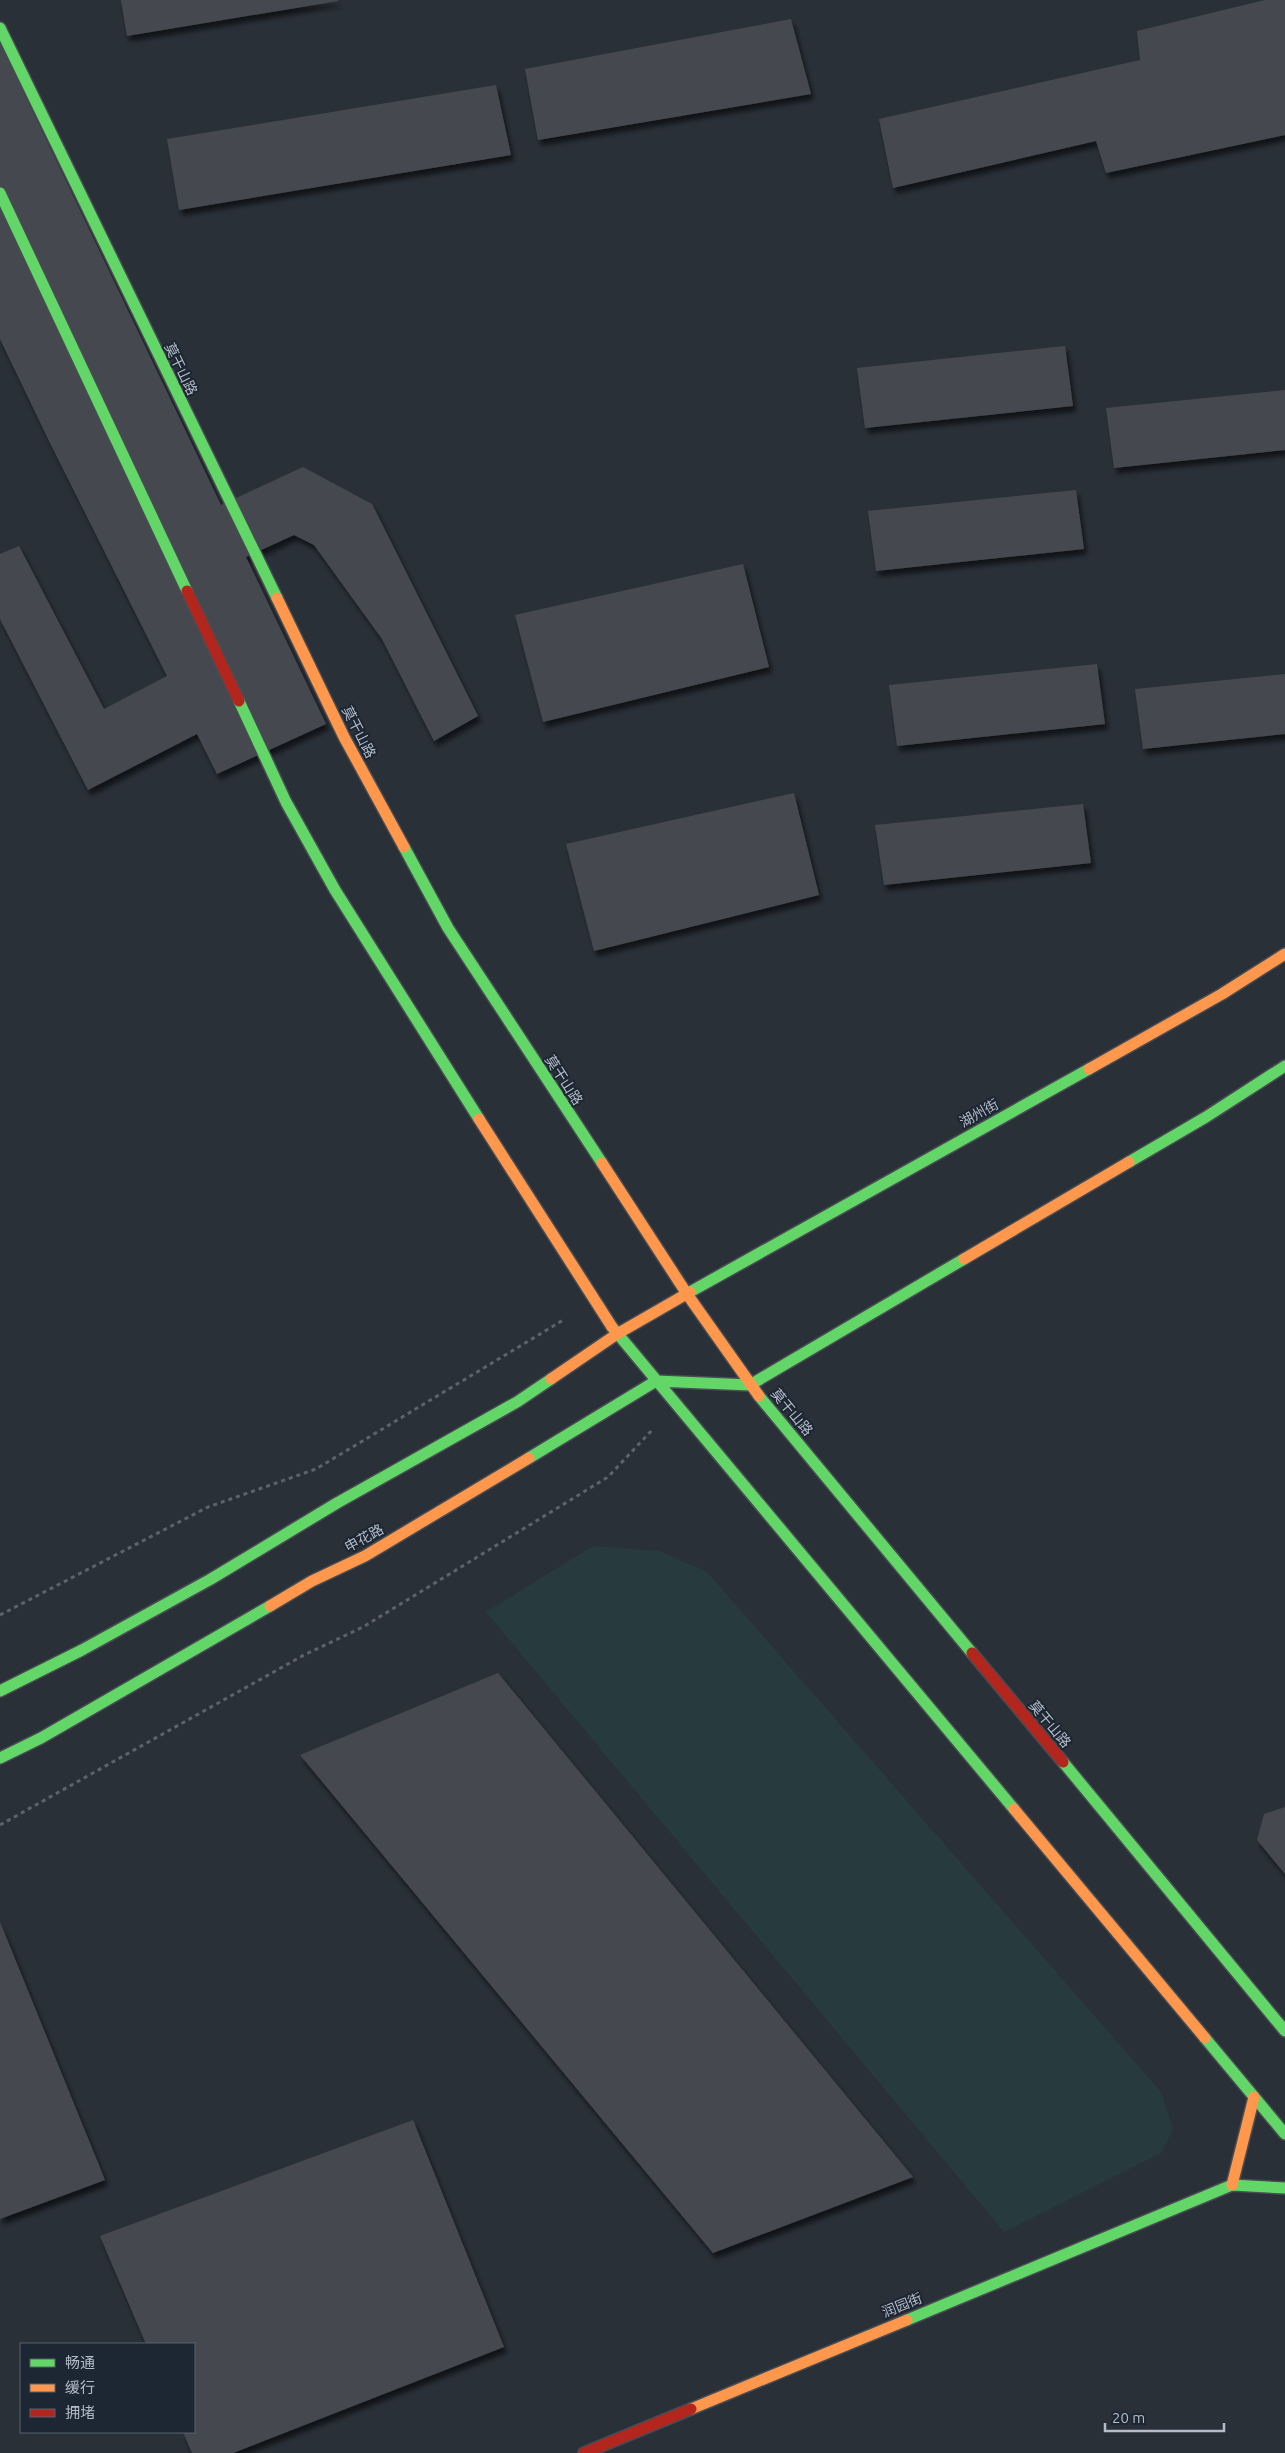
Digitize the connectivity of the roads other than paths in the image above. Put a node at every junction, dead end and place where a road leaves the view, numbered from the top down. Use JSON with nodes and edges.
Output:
{"nodes":[{"id":1,"x":0,"y":28,"type":"edge"},
{"id":2,"x":0,"y":193,"type":"edge"},
{"id":3,"x":1285,"y":954,"type":"edge"},
{"id":4,"x":1285,"y":1066,"type":"edge"},
{"id":5,"x":686,"y":1294,"type":"junction"},
{"id":6,"x":617,"y":1334,"type":"junction"},
{"id":7,"x":656,"y":1381,"type":"junction"},
{"id":8,"x":750,"y":1385,"type":"junction"},
{"id":9,"x":0,"y":1691,"type":"edge"},
{"id":10,"x":0,"y":1758,"type":"edge"},
{"id":11,"x":1285,"y":2031,"type":"edge"},
{"id":12,"x":1254,"y":2097,"type":"junction"},
{"id":13,"x":1285,"y":2134,"type":"edge"},
{"id":14,"x":1232,"y":2186,"type":"junction"},
{"id":15,"x":1285,"y":2188,"type":"edge"},
{"id":16,"x":584,"y":2453,"type":"edge"}],
"edges":[{"from":1,"to":5,"type":"main road","name":"莫干山路"},
{"from":2,"to":6,"type":"main road"},
{"from":3,"to":5,"type":"main road","name":"湖州街"},
{"from":4,"to":8,"type":"main road"},
{"from":5,"to":6,"type":"main road"},
{"from":5,"to":8,"type":"main road","name":"莫干山路"},
{"from":6,"to":7,"type":"main road"},
{"from":6,"to":9,"type":"main road"},
{"from":7,"to":8,"type":"main road"},
{"from":7,"to":10,"type":"main road","name":"申花路"},
{"from":7,"to":12,"type":"main road"},
{"from":8,"to":11,"type":"main road","name":"莫干山路"},
{"from":12,"to":13,"type":"main road"},
{"from":12,"to":14,"type":"main road"},
{"from":14,"to":15,"type":"main road","name":"润园街"},
{"from":14,"to":16,"type":"main road","name":"润园街"}]}
